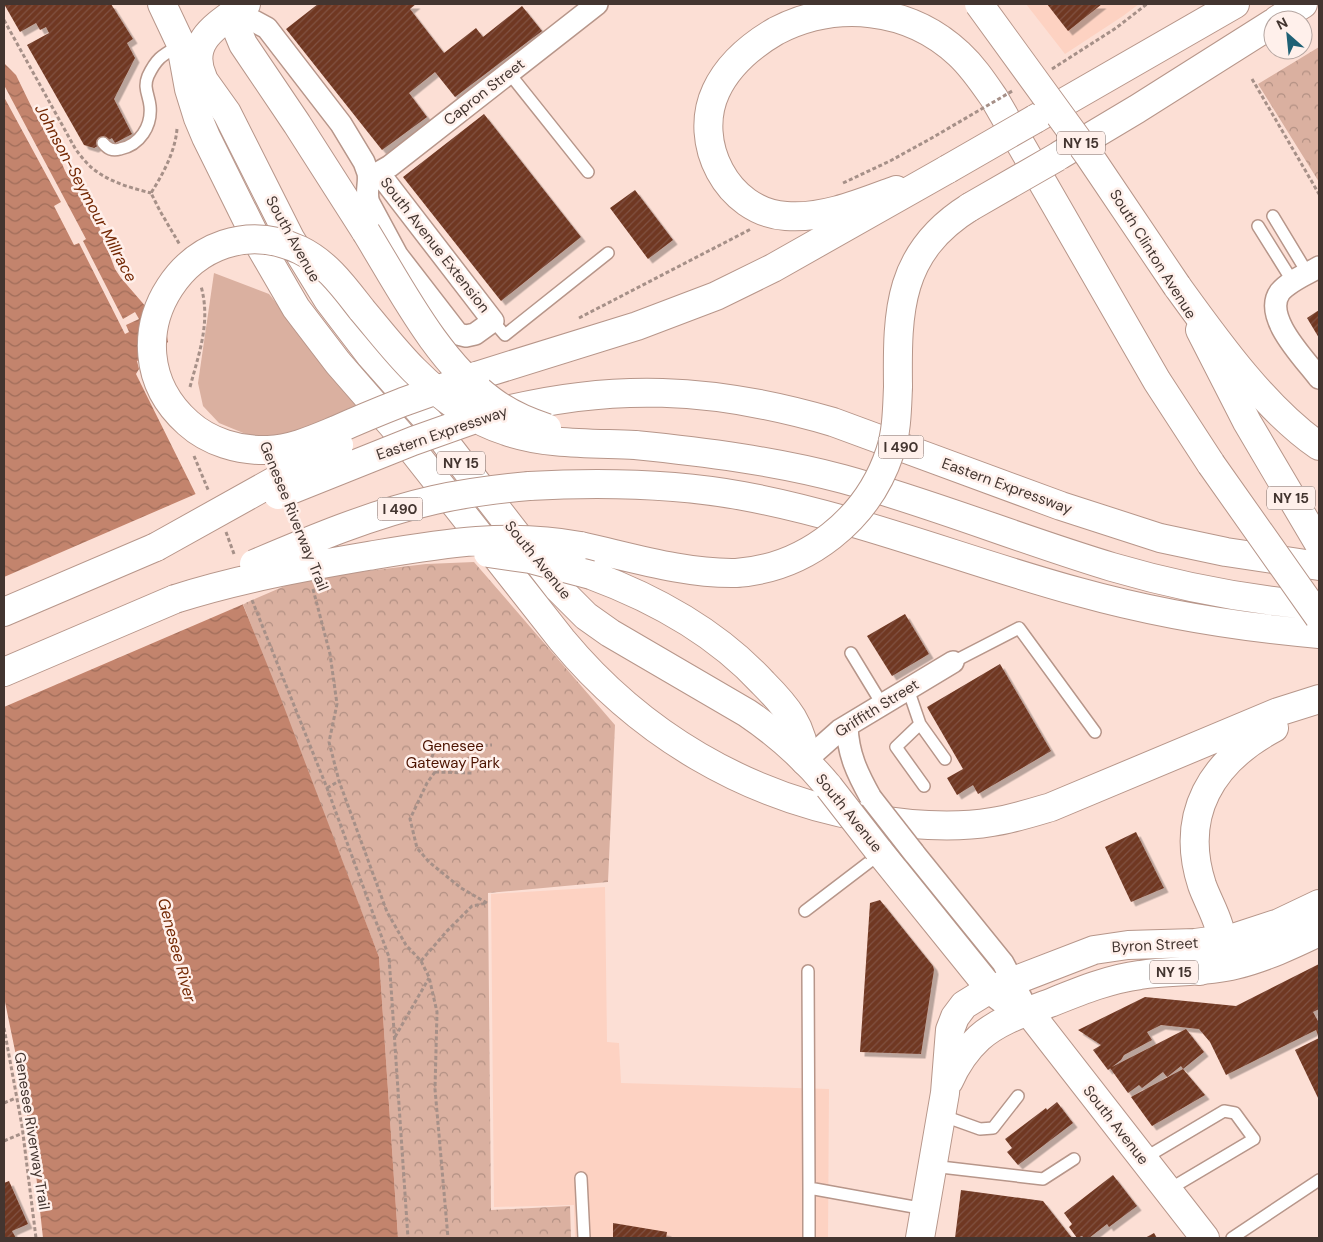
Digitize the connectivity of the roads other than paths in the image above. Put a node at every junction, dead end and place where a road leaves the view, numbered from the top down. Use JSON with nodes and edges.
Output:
{"nodes":[{"id":1,"x":162,"y":4,"type":"edge"},
{"id":2,"x":597,"y":4,"type":"edge"},
{"id":3,"x":979,"y":4,"type":"edge"},
{"id":4,"x":1220,"y":4,"type":"edge"},
{"id":5,"x":1234,"y":4,"type":"edge"},
{"id":6,"x":234,"y":8,"type":"edge"},
{"id":7,"x":1263,"y":29,"type":"edge"},
{"id":8,"x":1263,"y":37,"type":"edge"},
{"id":9,"x":181,"y":45,"type":"junction"},
{"id":10,"x":1208,"y":64,"type":"junction"},
{"id":11,"x":508,"y":73,"type":"junction"},
{"id":12,"x":1101,"y":81,"type":"junction"},
{"id":13,"x":204,"y":82,"type":"junction"},
{"id":14,"x":103,"y":143,"type":"dead end"},
{"id":15,"x":948,"y":169,"type":"junction"},
{"id":16,"x":588,"y":172,"type":"dead end"},
{"id":17,"x":374,"y":176,"type":"junction"},
{"id":18,"x":1273,"y":216,"type":"dead end"},
{"id":19,"x":1258,"y":226,"type":"dead end"},
{"id":20,"x":608,"y":253,"type":"dead end"},
{"id":21,"x":1307,"y":275,"type":"edge"},
{"id":22,"x":1177,"y":286,"type":"junction"},
{"id":23,"x":494,"y":321,"type":"junction"},
{"id":24,"x":476,"y":376,"type":"junction"},
{"id":25,"x":1319,"y":378,"type":"edge"},
{"id":26,"x":635,"y":445,"type":"junction"},
{"id":27,"x":1319,"y":446,"type":"edge"},
{"id":28,"x":1319,"y":544,"type":"edge"},
{"id":29,"x":156,"y":547,"type":"junction"},
{"id":30,"x":367,"y":556,"type":"junction"},
{"id":31,"x":1319,"y":566,"type":"edge"},
{"id":32,"x":175,"y":599,"type":"junction"},
{"id":33,"x":1319,"y":606,"type":"edge"},
{"id":34,"x":4,"y":612,"type":"edge"},
{"id":35,"x":1319,"y":617,"type":"edge"},
{"id":36,"x":1319,"y":634,"type":"edge"},
{"id":37,"x":851,"y":653,"type":"dead end"},
{"id":38,"x":953,"y":662,"type":"joint"},
{"id":39,"x":4,"y":672,"type":"edge"},
{"id":40,"x":908,"y":689,"type":"junction"},
{"id":41,"x":1319,"y":699,"type":"edge"},
{"id":42,"x":882,"y":704,"type":"junction"},
{"id":43,"x":1319,"y":708,"type":"edge"},
{"id":44,"x":920,"y":724,"type":"junction"},
{"id":45,"x":847,"y":726,"type":"junction"},
{"id":46,"x":1095,"y":732,"type":"dead end"},
{"id":47,"x":945,"y":759,"type":"dead end"},
{"id":48,"x":805,"y":761,"type":"junction"},
{"id":49,"x":924,"y":786,"type":"dead end"},
{"id":50,"x":880,"y":851,"type":"junction"},
{"id":51,"x":1319,"y":904,"type":"edge"},
{"id":52,"x":805,"y":912,"type":"dead end"},
{"id":53,"x":1319,"y":932,"type":"edge"},
{"id":54,"x":1221,"y":940,"type":"junction"},
{"id":55,"x":1200,"y":971,"type":"junction"},
{"id":56,"x":808,"y":972,"type":"dead end"},
{"id":57,"x":1002,"y":985,"type":"junction"},
{"id":58,"x":1028,"y":1011,"type":"junction"},
{"id":59,"x":1018,"y":1096,"type":"dead end"},
{"id":60,"x":943,"y":1104,"type":"junction"},
{"id":61,"x":1074,"y":1159,"type":"dead end"},
{"id":62,"x":1143,"y":1159,"type":"junction"},
{"id":63,"x":932,"y":1166,"type":"junction"},
{"id":64,"x":581,"y":1178,"type":"dead end"},
{"id":65,"x":1319,"y":1180,"type":"edge"},
{"id":66,"x":809,"y":1188,"type":"junction"},
{"id":67,"x":1168,"y":1190,"type":"junction"},
{"id":68,"x":925,"y":1209,"type":"junction"},
{"id":69,"x":584,"y":1238,"type":"edge"},
{"id":70,"x":809,"y":1238,"type":"edge"},
{"id":71,"x":920,"y":1238,"type":"edge"},
{"id":72,"x":1205,"y":1238,"type":"edge"},
{"id":73,"x":1232,"y":1238,"type":"edge"}],
"edges":[{"from":1,"to":9,"type":"main road","name":"South Avenue","number":"NY 15"},
{"from":2,"to":11,"type":"street","name":"Capron Street"},
{"from":3,"to":22,"type":"main road","name":"South Clinton Avenue","number":"NY 15","bridge":true},
{"from":4,"to":12,"type":"main road"},
{"from":5,"to":12,"type":"main road"},
{"from":6,"to":9,"type":"lane"},
{"from":6,"to":13,"type":"main road"},
{"from":6,"to":17,"type":"street","name":"South Avenue Extension"},
{"from":6,"to":26,"type":"main road","bridge":true},
{"from":7,"to":10,"type":"main road"},
{"from":8,"to":10,"type":"main road"},
{"from":9,"to":13,"type":"main road","name":"South Avenue","number":"NY 15"},
{"from":9,"to":14,"type":"lane"},
{"from":9,"to":41,"type":"main road"},
{"from":10,"to":30,"type":"main road","bridge":true},
{"from":11,"to":16,"type":"lane"},
{"from":11,"to":17,"type":"street","name":"Capron Street"},
{"from":12,"to":15,"type":"main road","bridge":true},
{"from":13,"to":48,"type":"main road","name":"South Avenue","number":"NY 15"},
{"from":15,"to":24,"type":"main road"},
{"from":15,"to":35,"type":"main road","bridge":true},
{"from":17,"to":23,"type":"street","name":"South Avenue Extension"},
{"from":17,"to":23,"type":"street","name":"South Avenue Extension"},
{"from":18,"to":21,"type":"lane"},
{"from":19,"to":21,"type":"lane"},
{"from":20,"to":23,"type":"lane"},
{"from":21,"to":25,"type":"street"},
{"from":22,"to":27,"type":"main road"},
{"from":22,"to":28,"type":"main road","name":"South Clinton Avenue","number":"NY 15"},
{"from":24,"to":26,"type":"main road","bridge":true},
{"from":24,"to":29,"type":"main road","bridge":true},
{"from":26,"to":33,"type":"main road"},
{"from":29,"to":31,"type":"main road","name":"Eastern Expressway","number":"I 490","bridge":true},
{"from":29,"to":34,"type":"main road","number":"I 490"},
{"from":30,"to":32,"type":"main road","bridge":true},
{"from":30,"to":48,"type":"main road","bridge":true},
{"from":32,"to":36,"type":"main road","number":"I 490","bridge":true},
{"from":32,"to":39,"type":"main road","number":"I 490"},
{"from":37,"to":42,"type":"lane"},
{"from":38,"to":40,"type":"street","name":"Griffith Street"},
{"from":38,"to":46,"type":"lane"},
{"from":40,"to":42,"type":"street","name":"Griffith Street"},
{"from":40,"to":44,"type":"lane"},
{"from":42,"to":45,"type":"street","name":"Griffith Street"},
{"from":43,"to":54,"type":"main road"},
{"from":44,"to":47,"type":"lane"},
{"from":44,"to":49,"type":"lane"},
{"from":45,"to":48,"type":"street","name":"Griffith Street"},
{"from":45,"to":57,"type":"street","name":"South Avenue","bridge":true},
{"from":48,"to":50,"type":"main road","name":"South Avenue","number":"NY 15","bridge":true},
{"from":50,"to":52,"type":"lane"},
{"from":50,"to":57,"type":"main road","name":"South Avenue","number":"NY 15"},
{"from":51,"to":54,"type":"main road","name":"Byron Street"},
{"from":53,"to":55,"type":"main road","name":"Byron Street","number":"NY 15"},
{"from":54,"to":55,"type":"main road"},
{"from":54,"to":57,"type":"main road","name":"Byron Street"},
{"from":55,"to":58,"type":"main road","name":"Byron Street","number":"NY 15"},
{"from":56,"to":66,"type":"lane"},
{"from":57,"to":58,"type":"main road","name":"South Avenue"},
{"from":57,"to":60,"type":"main road","number":"NY 15"},
{"from":58,"to":60,"type":"main road","number":"NY 15"},
{"from":58,"to":62,"type":"main road","name":"South Avenue"},
{"from":59,"to":60,"type":"lane"},
{"from":60,"to":63,"type":"main road","number":"NY 15"},
{"from":61,"to":63,"type":"lane"},
{"from":62,"to":67,"type":"main road","name":"South Avenue"},
{"from":62,"to":67,"type":"lane"},
{"from":63,"to":68,"type":"main road","number":"NY 15"},
{"from":64,"to":69,"type":"lane"},
{"from":65,"to":73,"type":"lane"},
{"from":66,"to":68,"type":"lane"},
{"from":66,"to":70,"type":"lane"},
{"from":67,"to":72,"type":"main road","name":"South Avenue"},
{"from":68,"to":71,"type":"main road","number":"NY 15"}]}
